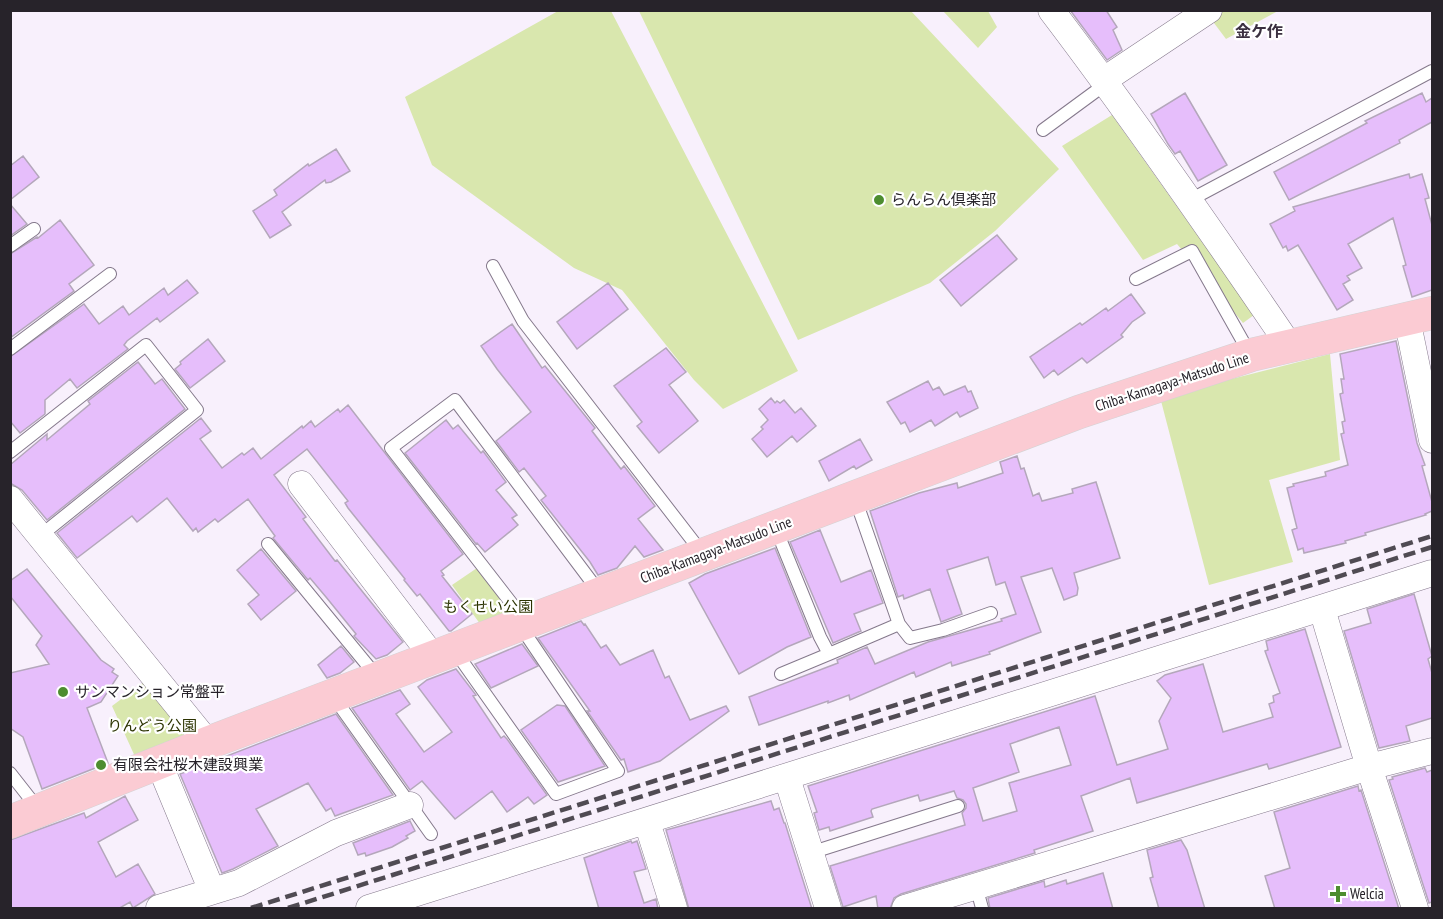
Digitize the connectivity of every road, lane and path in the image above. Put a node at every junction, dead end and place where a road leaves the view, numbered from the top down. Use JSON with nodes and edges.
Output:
{"nodes":[{"id":1,"x":1051,"y":10,"type":"edge"},
{"id":2,"x":1209,"y":10,"type":"edge"},
{"id":3,"x":1432,"y":70,"type":"edge"},
{"id":4,"x":1106,"y":81,"type":"junction"},
{"id":5,"x":1043,"y":130,"type":"dead end"},
{"id":6,"x":1190,"y":200,"type":"junction"},
{"id":7,"x":34,"y":229,"type":"dead end"},
{"id":8,"x":10,"y":246,"type":"edge"},
{"id":9,"x":493,"y":266,"type":"dead end"},
{"id":10,"x":110,"y":274,"type":"dead end"},
{"id":11,"x":1136,"y":279,"type":"dead end"},
{"id":12,"x":1420,"y":316,"type":"edge"},
{"id":13,"x":1289,"y":345,"type":"junction"},
{"id":14,"x":10,"y":349,"type":"edge"},
{"id":15,"x":1251,"y":355,"type":"junction"},
{"id":16,"x":1432,"y":440,"type":"edge"},
{"id":17,"x":10,"y":452,"type":"edge"},
{"id":18,"x":301,"y":484,"type":"dead end"},
{"id":19,"x":855,"y":497,"type":"junction"},
{"id":20,"x":10,"y":499,"type":"edge"},
{"id":21,"x":776,"y":528,"type":"junction"},
{"id":22,"x":40,"y":536,"type":"junction"},
{"id":23,"x":268,"y":544,"type":"dead end"},
{"id":24,"x":703,"y":555,"type":"junction"},
{"id":25,"x":1432,"y":573,"type":"edge"},
{"id":26,"x":600,"y":594,"type":"junction"},
{"id":27,"x":1322,"y":609,"type":"junction"},
{"id":28,"x":991,"y":614,"type":"dead end"},
{"id":29,"x":523,"y":624,"type":"junction"},
{"id":30,"x":899,"y":624,"type":"junction"},
{"id":31,"x":444,"y":653,"type":"junction"},
{"id":32,"x":829,"y":654,"type":"junction"},
{"id":33,"x":781,"y":674,"type":"dead end"},
{"id":34,"x":379,"y":678,"type":"junction"},
{"id":35,"x":333,"y":695,"type":"junction"},
{"id":36,"x":208,"y":743,"type":"junction"},
{"id":37,"x":1432,"y":751,"type":"edge"},
{"id":38,"x":159,"y":763,"type":"junction"},
{"id":39,"x":1369,"y":767,"type":"junction"},
{"id":40,"x":10,"y":773,"type":"edge"},
{"id":41,"x":787,"y":778,"type":"junction"},
{"id":42,"x":410,"y":805,"type":"junction"},
{"id":43,"x":958,"y":806,"type":"dead end"},
{"id":44,"x":25,"y":816,"type":"edge"},
{"id":45,"x":647,"y":822,"type":"junction"},
{"id":46,"x":431,"y":834,"type":"dead end"},
{"id":47,"x":810,"y":853,"type":"junction"},
{"id":48,"x":212,"y":891,"type":"junction"},
{"id":49,"x":979,"y":897,"type":"edge"},
{"id":50,"x":159,"y":909,"type":"edge"},
{"id":51,"x":369,"y":909,"type":"edge"},
{"id":52,"x":674,"y":909,"type":"edge"},
{"id":53,"x":828,"y":909,"type":"edge"},
{"id":54,"x":905,"y":909,"type":"edge"},
{"id":55,"x":1415,"y":909,"type":"edge"}],
"edges":[{"from":1,"to":4,"type":"street"},
{"from":2,"to":4,"type":"street"},
{"from":3,"to":6,"type":"lane"},
{"from":4,"to":5,"type":"lane"},
{"from":4,"to":6,"type":"street"},
{"from":6,"to":13,"type":"street"},
{"from":7,"to":8,"type":"lane"},
{"from":9,"to":24,"type":"lane"},
{"from":10,"to":14,"type":"lane"},
{"from":11,"to":15,"type":"lane"},
{"from":12,"to":13,"type":"main road","name":"Chiba-Kamagaya-Matsudo Line"},
{"from":12,"to":16,"type":"street"},
{"from":13,"to":15,"type":"main road","name":"Chiba-Kamagaya-Matsudo Line"},
{"from":15,"to":19,"type":"main road","name":"Chiba-Kamagaya-Matsudo Line"},
{"from":17,"to":22,"type":"lane"},
{"from":18,"to":31,"type":"street"},
{"from":19,"to":21,"type":"main road","name":"Chiba-Kamagaya-Matsudo Line"},
{"from":19,"to":30,"type":"lane"},
{"from":20,"to":22,"type":"street"},
{"from":21,"to":24,"type":"main road","name":"Chiba-Kamagaya-Matsudo Line"},
{"from":21,"to":32,"type":"lane"},
{"from":22,"to":36,"type":"street"},
{"from":23,"to":34,"type":"lane"},
{"from":24,"to":26,"type":"main road","name":"Chiba-Kamagaya-Matsudo Line"},
{"from":25,"to":27,"type":"street"},
{"from":26,"to":29,"type":"main road","name":"Chiba-Kamagaya-Matsudo Line"},
{"from":26,"to":29,"type":"lane"},
{"from":27,"to":39,"type":"street"},
{"from":27,"to":41,"type":"street"},
{"from":28,"to":30,"type":"lane"},
{"from":29,"to":31,"type":"main road","name":"Chiba-Kamagaya-Matsudo Line"},
{"from":29,"to":31,"type":"lane"},
{"from":30,"to":32,"type":"lane"},
{"from":31,"to":34,"type":"main road","name":"Chiba-Kamagaya-Matsudo Line"},
{"from":32,"to":33,"type":"lane"},
{"from":34,"to":35,"type":"main road","name":"Chiba-Kamagaya-Matsudo Line"},
{"from":35,"to":36,"type":"main road","name":"Chiba-Kamagaya-Matsudo Line"},
{"from":35,"to":42,"type":"lane"},
{"from":36,"to":38,"type":"main road","name":"Chiba-Kamagaya-Matsudo Line"},
{"from":37,"to":39,"type":"street"},
{"from":38,"to":44,"type":"main road","name":"Chiba-Kamagaya-Matsudo Line"},
{"from":38,"to":48,"type":"street"},
{"from":39,"to":49,"type":"street"},
{"from":39,"to":55,"type":"street"},
{"from":40,"to":44,"type":"lane"},
{"from":41,"to":45,"type":"street"},
{"from":41,"to":47,"type":"street"},
{"from":42,"to":46,"type":"lane"},
{"from":42,"to":48,"type":"street"},
{"from":43,"to":47,"type":"lane"},
{"from":45,"to":51,"type":"street"},
{"from":45,"to":52,"type":"street"},
{"from":47,"to":53,"type":"street"},
{"from":48,"to":50,"type":"street"},
{"from":49,"to":54,"type":"street"}]}
